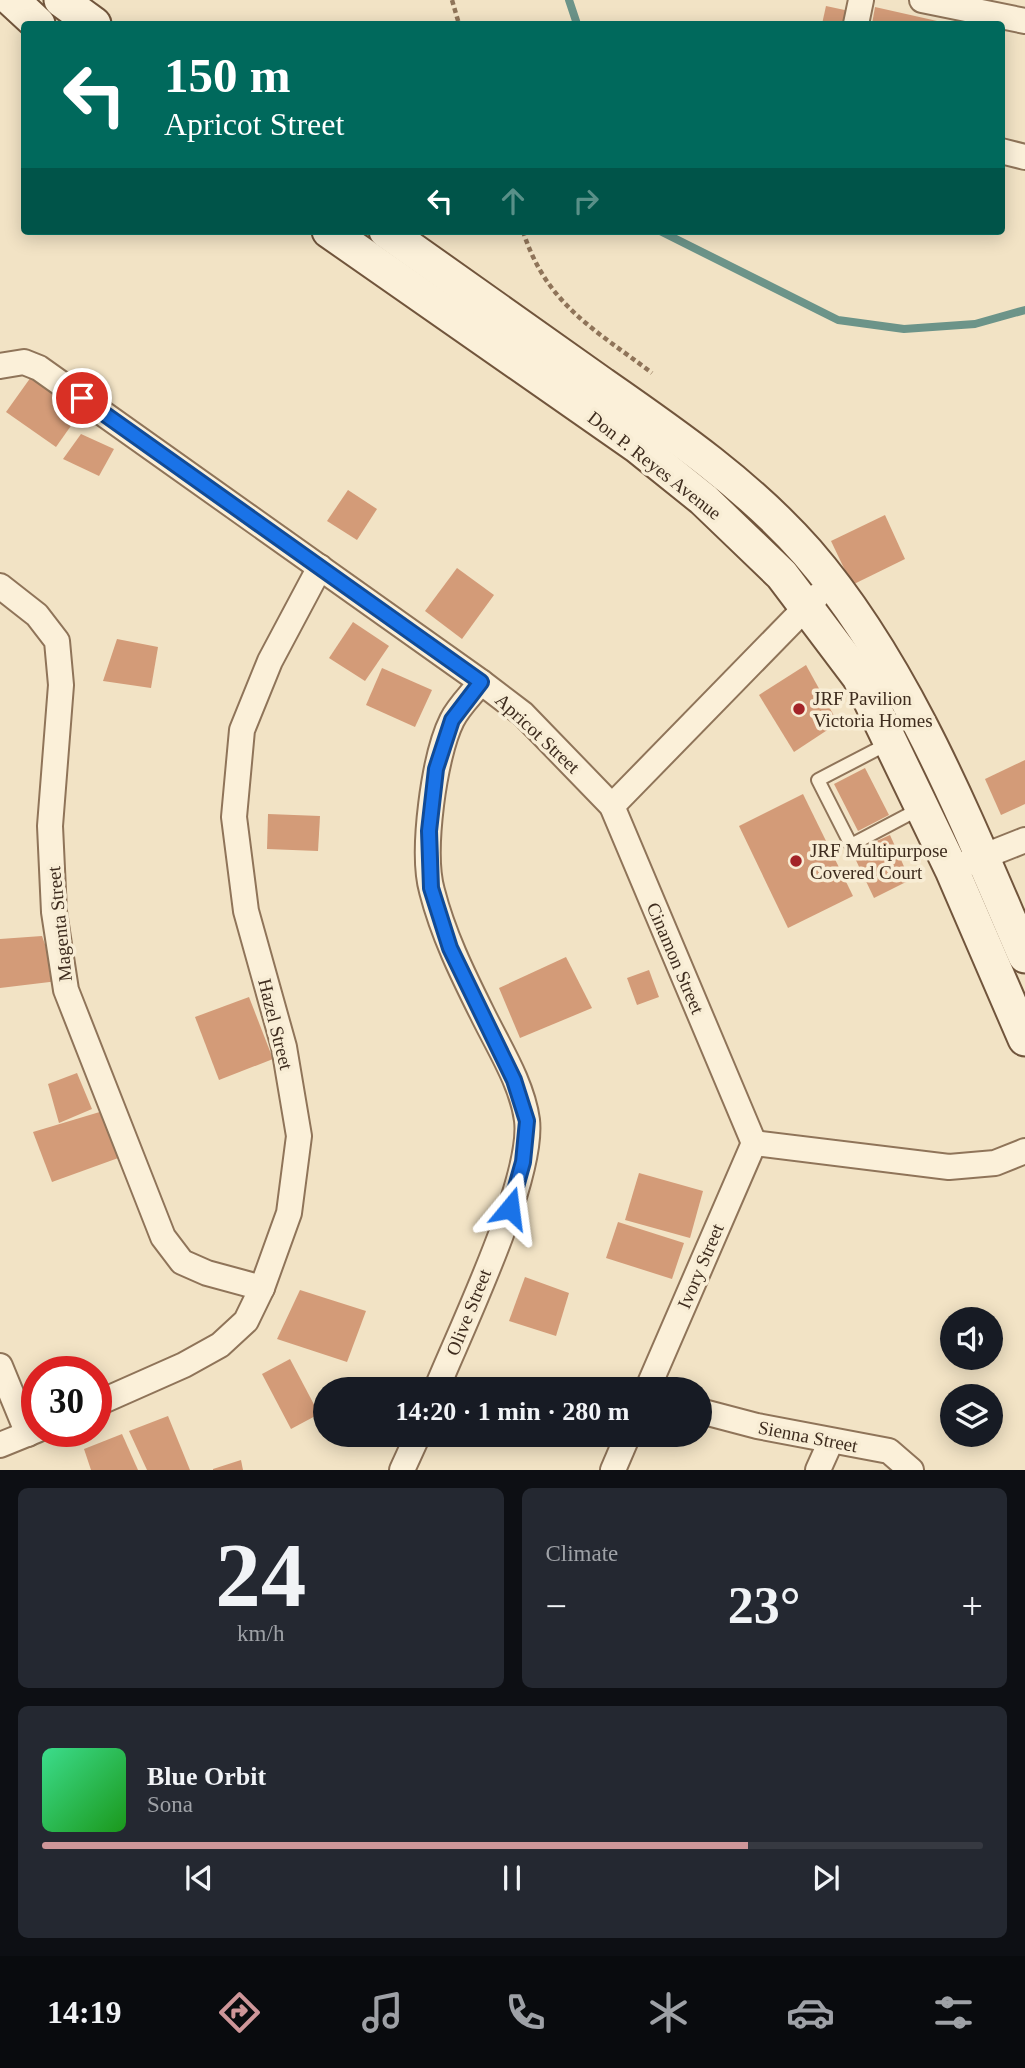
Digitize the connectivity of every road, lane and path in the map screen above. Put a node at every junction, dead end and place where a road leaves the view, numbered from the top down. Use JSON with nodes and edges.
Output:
{"nodes":[{"id":1,"x":12,"y":0,"type":"edge"},
{"id":2,"x":61,"y":0,"type":"edge"},
{"id":3,"x":452,"y":0,"type":"edge"},
{"id":4,"x":861,"y":0,"type":"edge"},
{"id":5,"x":922,"y":0,"type":"edge"},
{"id":6,"x":35,"y":21,"type":"edge"},
{"id":7,"x":90,"y":21,"type":"edge"},
{"id":8,"x":458,"y":21,"type":"edge"},
{"id":9,"x":857,"y":21,"type":"edge"},
{"id":10,"x":1025,"y":21,"type":"edge"},
{"id":11,"x":1005,"y":151,"type":"edge"},
{"id":12,"x":1025,"y":157,"type":"edge"},
{"id":13,"x":335,"y":235,"type":"edge"},
{"id":14,"x":392,"y":235,"type":"edge"},
{"id":15,"x":524,"y":235,"type":"edge"},
{"id":16,"x":5,"y":364,"type":"edge"},
{"id":17,"x":652,"y":373,"type":"dead end"},
{"id":18,"x":320,"y":567,"type":"junction"},
{"id":19,"x":830,"y":582,"type":"junction"},
{"id":20,"x":0,"y":586,"type":"edge"},
{"id":21,"x":806,"y":607,"type":"junction"},
{"id":22,"x":481,"y":682,"type":"junction"},
{"id":23,"x":891,"y":742,"type":"junction"},
{"id":24,"x":612,"y":806,"type":"junction"},
{"id":25,"x":922,"y":808,"type":"junction"},
{"id":26,"x":1025,"y":840,"type":"edge"},
{"id":27,"x":982,"y":856,"type":"junction"},
{"id":28,"x":952,"y":870,"type":"junction"},
{"id":29,"x":1025,"y":956,"type":"edge"},
{"id":30,"x":1025,"y":1040,"type":"edge"},
{"id":31,"x":754,"y":1143,"type":"junction"},
{"id":32,"x":1025,"y":1152,"type":"edge"},
{"id":33,"x":262,"y":1288,"type":"junction"},
{"id":34,"x":0,"y":1366,"type":"edge"},
{"id":35,"x":441,"y":1377,"type":"edge"},
{"id":36,"x":657,"y":1377,"type":"edge"},
{"id":37,"x":112,"y":1397,"type":"edge"},
{"id":38,"x":21,"y":1409,"type":"edge"},
{"id":39,"x":712,"y":1414,"type":"edge"},
{"id":40,"x":21,"y":1436,"type":"edge"},
{"id":41,"x":831,"y":1441,"type":"junction"},
{"id":42,"x":0,"y":1445,"type":"edge"},
{"id":43,"x":412,"y":1447,"type":"edge"},
{"id":44,"x":623,"y":1447,"type":"edge"},
{"id":45,"x":402,"y":1469,"type":"edge"},
{"id":46,"x":613,"y":1469,"type":"edge"},
{"id":47,"x":818,"y":1469,"type":"edge"},
{"id":48,"x":911,"y":1469,"type":"edge"}],
"edges":[{"from":1,"to":6,"type":"street"},
{"from":2,"to":7,"type":"street"},
{"from":3,"to":8,"type":"path"},
{"from":4,"to":9,"type":"street"},
{"from":5,"to":10,"type":"street"},
{"from":11,"to":12,"type":"street"},
{"from":13,"to":21,"type":"street","name":"Don P. Reyes Avenue"},
{"from":14,"to":19,"type":"street","name":"Don P. Reyes Avenue"},
{"from":15,"to":17,"type":"path"},
{"from":16,"to":18,"type":"street","name":"Apricot Street"},
{"from":18,"to":22,"type":"street","name":"Apricot Street"},
{"from":18,"to":33,"type":"street","name":"Hazel Street"},
{"from":19,"to":21,"type":"street"},
{"from":19,"to":27,"type":"street","name":"Don P. Reyes Avenue"},
{"from":20,"to":33,"type":"street","name":"Magenta Street"},
{"from":21,"to":23,"type":"street","name":"Don P. Reyes Avenue"},
{"from":21,"to":24,"type":"street"},
{"from":22,"to":24,"type":"street","name":"Apricot Street"},
{"from":22,"to":35,"type":"street","name":"Olive Street"},
{"from":23,"to":25,"type":"street","name":"Don P. Reyes Avenue"},
{"from":23,"to":25,"type":"lane"},
{"from":24,"to":31,"type":"street","name":"Cinamon Street"},
{"from":25,"to":28,"type":"street","name":"Don P. Reyes Avenue"},
{"from":26,"to":27,"type":"street"},
{"from":27,"to":28,"type":"street"},
{"from":27,"to":29,"type":"street","name":"Don P. Reyes Avenue"},
{"from":28,"to":30,"type":"street","name":"Don P. Reyes Avenue"},
{"from":31,"to":32,"type":"street"},
{"from":31,"to":36,"type":"street","name":"Ivory Street"},
{"from":33,"to":37,"type":"street","name":"Hazel Street"},
{"from":34,"to":38,"type":"street"},
{"from":39,"to":41,"type":"street","name":"Sienna Street"},
{"from":40,"to":42,"type":"street"},
{"from":41,"to":47,"type":"street"},
{"from":41,"to":48,"type":"street","name":"Sienna Street"},
{"from":43,"to":45,"type":"street"},
{"from":44,"to":46,"type":"street"}]}
